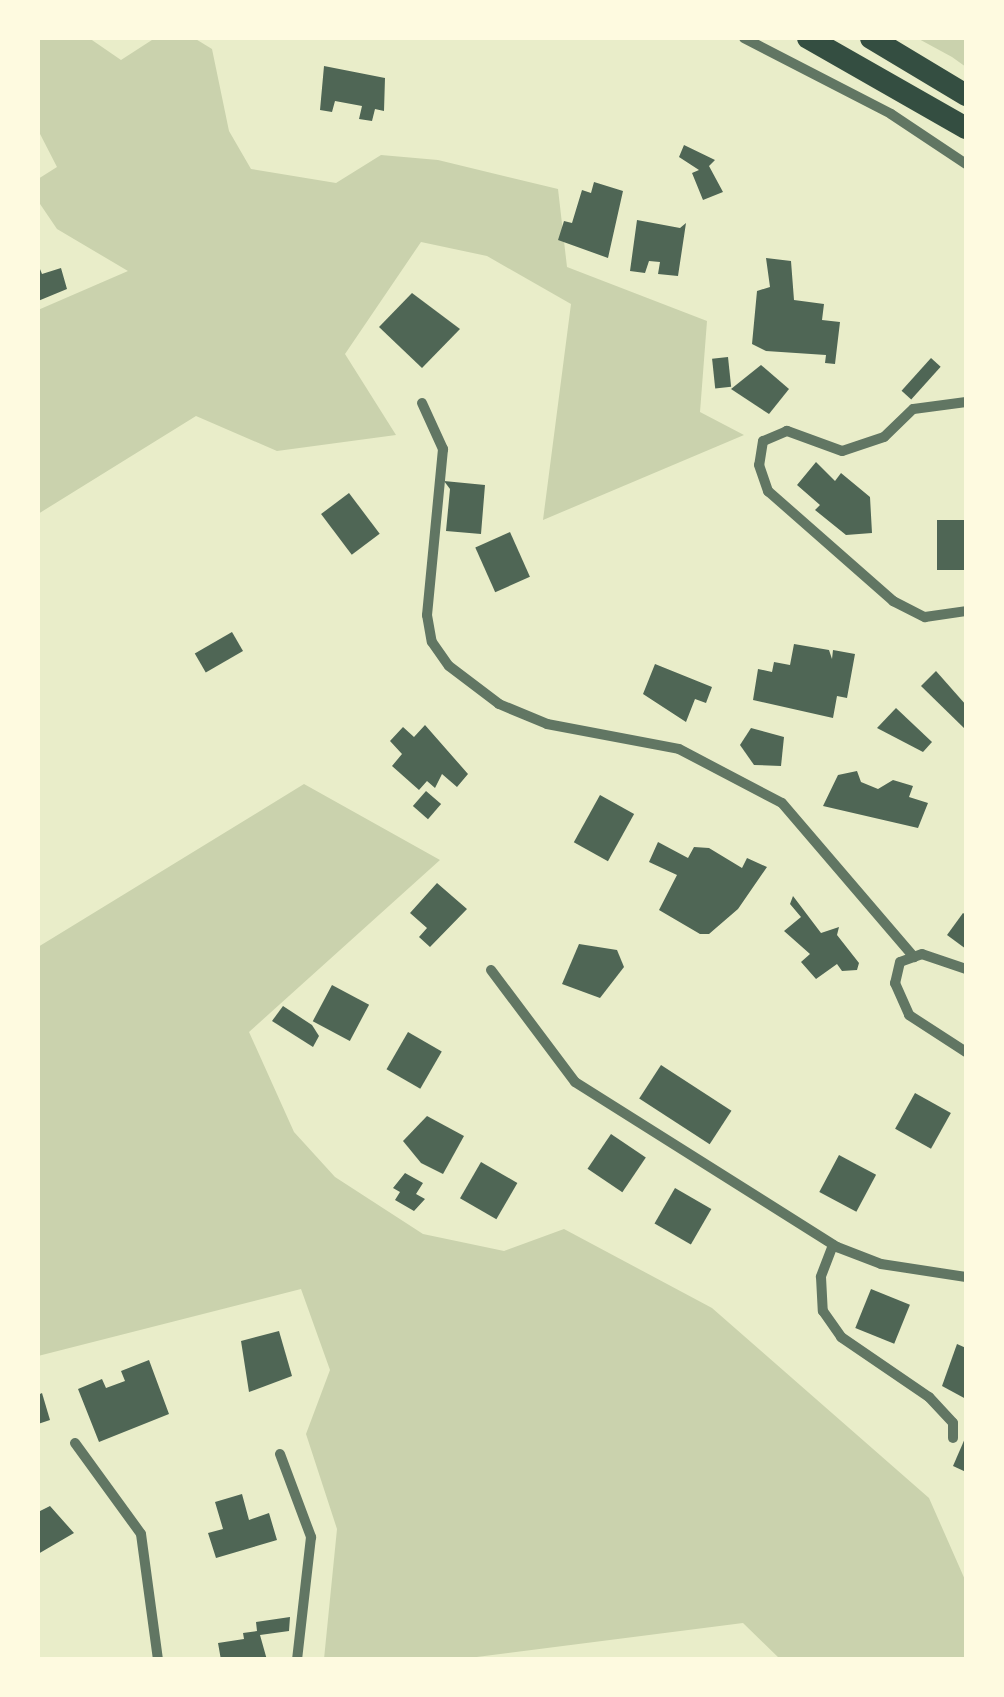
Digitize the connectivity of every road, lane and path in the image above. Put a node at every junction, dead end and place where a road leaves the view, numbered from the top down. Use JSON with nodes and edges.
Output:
{"nodes":[{"id":1,"x":744,"y":38,"type":"edge"},
{"id":2,"x":808,"y":38,"type":"edge"},
{"id":3,"x":871,"y":38,"type":"edge"},
{"id":4,"x":966,"y":95,"type":"edge"},
{"id":5,"x":966,"y":128,"type":"edge"},
{"id":6,"x":966,"y":164,"type":"edge"},
{"id":7,"x":966,"y":402,"type":"edge"},
{"id":8,"x":422,"y":403,"type":"dead end"},
{"id":9,"x":966,"y":612,"type":"edge"},
{"id":10,"x":914,"y":957,"type":"junction"},
{"id":11,"x":966,"y":969,"type":"edge"},
{"id":12,"x":491,"y":970,"type":"dead end"},
{"id":13,"x":966,"y":1052,"type":"edge"},
{"id":14,"x":833,"y":1245,"type":"junction"},
{"id":15,"x":966,"y":1278,"type":"edge"},
{"id":16,"x":952,"y":1438,"type":"dead end"},
{"id":17,"x":75,"y":1442,"type":"dead end"},
{"id":18,"x":280,"y":1454,"type":"dead end"},
{"id":19,"x":158,"y":1660,"type":"edge"},
{"id":20,"x":297,"y":1660,"type":"edge"}],
"edges":[{"from":1,"to":6,"type":"street"},
{"from":2,"to":5,"type":"highway"},
{"from":3,"to":4,"type":"highway"},
{"from":7,"to":9,"type":"street"},
{"from":8,"to":10,"type":"street"},
{"from":10,"to":11,"type":"street"},
{"from":10,"to":13,"type":"street"},
{"from":12,"to":14,"type":"street"},
{"from":14,"to":15,"type":"street"},
{"from":14,"to":16,"type":"street"},
{"from":17,"to":19,"type":"street"},
{"from":18,"to":20,"type":"street"}]}
